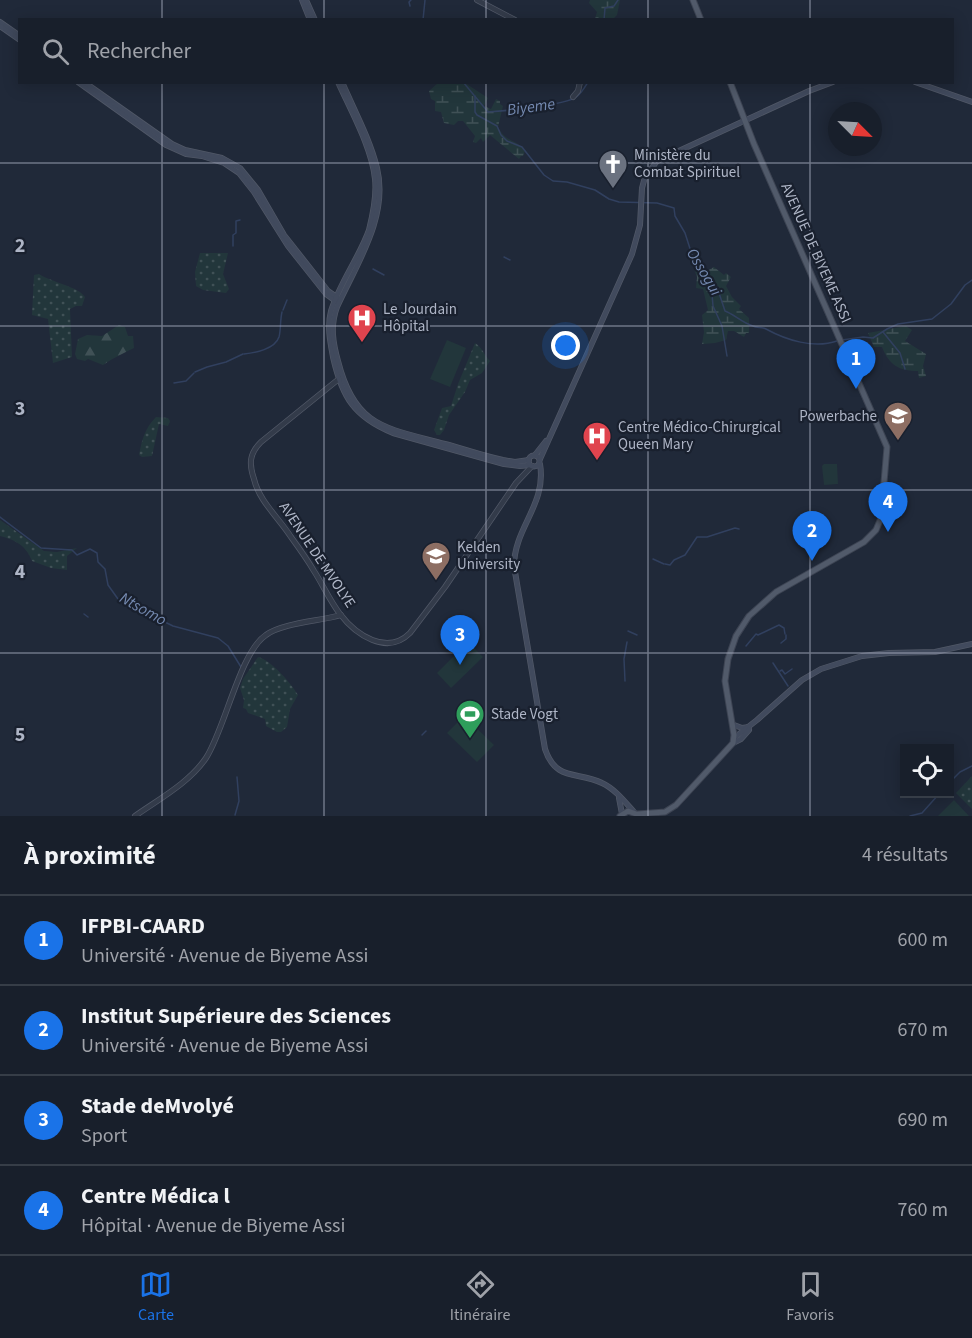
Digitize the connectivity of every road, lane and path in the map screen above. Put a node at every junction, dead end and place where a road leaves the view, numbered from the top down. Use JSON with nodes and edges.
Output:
{"nodes":[{"id":1,"x":304,"y":0,"type":"edge"},
{"id":2,"x":477,"y":0,"type":"edge"},
{"id":3,"x":693,"y":0,"type":"edge"},
{"id":4,"x":312,"y":18,"type":"edge"},
{"id":5,"x":510,"y":18,"type":"edge"},
{"id":6,"x":700,"y":18,"type":"edge"},
{"id":7,"x":0,"y":24,"type":"edge"},
{"id":8,"x":18,"y":37,"type":"edge"},
{"id":9,"x":81,"y":84,"type":"edge"},
{"id":10,"x":87,"y":84,"type":"edge"},
{"id":11,"x":341,"y":84,"type":"edge"},
{"id":12,"x":341,"y":84,"type":"edge"},
{"id":13,"x":580,"y":84,"type":"edge"},
{"id":14,"x":731,"y":84,"type":"edge"},
{"id":15,"x":828,"y":84,"type":"edge"},
{"id":16,"x":921,"y":84,"type":"edge"},
{"id":17,"x":573,"y":97,"type":"dead end"},
{"id":18,"x":972,"y":102,"type":"edge"},
{"id":19,"x":745,"y":121,"type":"junction"},
{"id":20,"x":341,"y":289,"type":"junction"},
{"id":21,"x":326,"y":293,"type":"junction"},
{"id":22,"x":338,"y":300,"type":"junction"},
{"id":23,"x":330,"y":314,"type":"junction"},
{"id":24,"x":340,"y":378,"type":"junction"},
{"id":25,"x":534,"y":462,"type":"junction"},
{"id":26,"x":341,"y":615,"type":"junction"},
{"id":27,"x":972,"y":644,"type":"edge"},
{"id":28,"x":731,"y":716,"type":"junction"},
{"id":29,"x":757,"y":720,"type":"junction"},
{"id":30,"x":734,"y":725,"type":"junction"},
{"id":31,"x":749,"y":727,"type":"junction"},
{"id":32,"x":735,"y":740,"type":"junction"},
{"id":33,"x":618,"y":795,"type":"junction"},
{"id":34,"x":637,"y":814,"type":"edge"},
{"id":35,"x":621,"y":815,"type":"edge"},
{"id":36,"x":135,"y":816,"type":"edge"},
{"id":37,"x":654,"y":816,"type":"edge"}],
"edges":[{"from":1,"to":4,"type":"main road"},
{"from":2,"to":5,"type":"street"},
{"from":3,"to":6,"type":"main road"},
{"from":7,"to":8,"type":"main road"},
{"from":9,"to":21,"type":"main road"},
{"from":10,"to":21,"type":"main road"},
{"from":11,"to":20,"type":"main road"},
{"from":12,"to":22,"type":"main road"},
{"from":13,"to":17,"type":"street"},
{"from":14,"to":19,"type":"main road","name":"AVENUE DE BIYEME ASSI"},
{"from":15,"to":19,"type":"main road","name":"AVENUE DE MVOLYE"},
{"from":16,"to":18,"type":"main road"},
{"from":19,"to":25,"type":"main road","name":"AVENUE DE MVOLYE"},
{"from":19,"to":28,"type":"main road","name":"AVENUE DE BIYEME ASSI"},
{"from":20,"to":21,"type":"main road"},
{"from":20,"to":22,"type":"main road"},
{"from":21,"to":22,"type":"main road"},
{"from":21,"to":23,"type":"main road"},
{"from":22,"to":23,"type":"main road"},
{"from":22,"to":24,"type":"main road"},
{"from":23,"to":24,"type":"main road"},
{"from":24,"to":25,"type":"main road"},
{"from":24,"to":26,"type":"street","name":"AVENUE DE MVOLYE"},
{"from":25,"to":26,"type":"street","name":"AVENUE DE MVOLYE"},
{"from":25,"to":33,"type":"main road"},
{"from":26,"to":36,"type":"street"},
{"from":27,"to":29,"type":"main road"},
{"from":28,"to":30,"type":"main road","name":"AVENUE DE BIYEME ASSI"},
{"from":28,"to":32,"type":"main road","name":"AVENUE DE BIYEME ASSI"},
{"from":29,"to":31,"type":"main road"},
{"from":29,"to":32,"type":"main road"},
{"from":30,"to":31,"type":"main road"},
{"from":30,"to":32,"type":"main road","name":"AVENUE DE BIYEME ASSI"},
{"from":31,"to":32,"type":"main road"},
{"from":32,"to":34,"type":"main road"},
{"from":32,"to":37,"type":"main road"},
{"from":33,"to":34,"type":"main road"},
{"from":33,"to":35,"type":"main road"},
{"from":34,"to":35,"type":"main road"}]}
